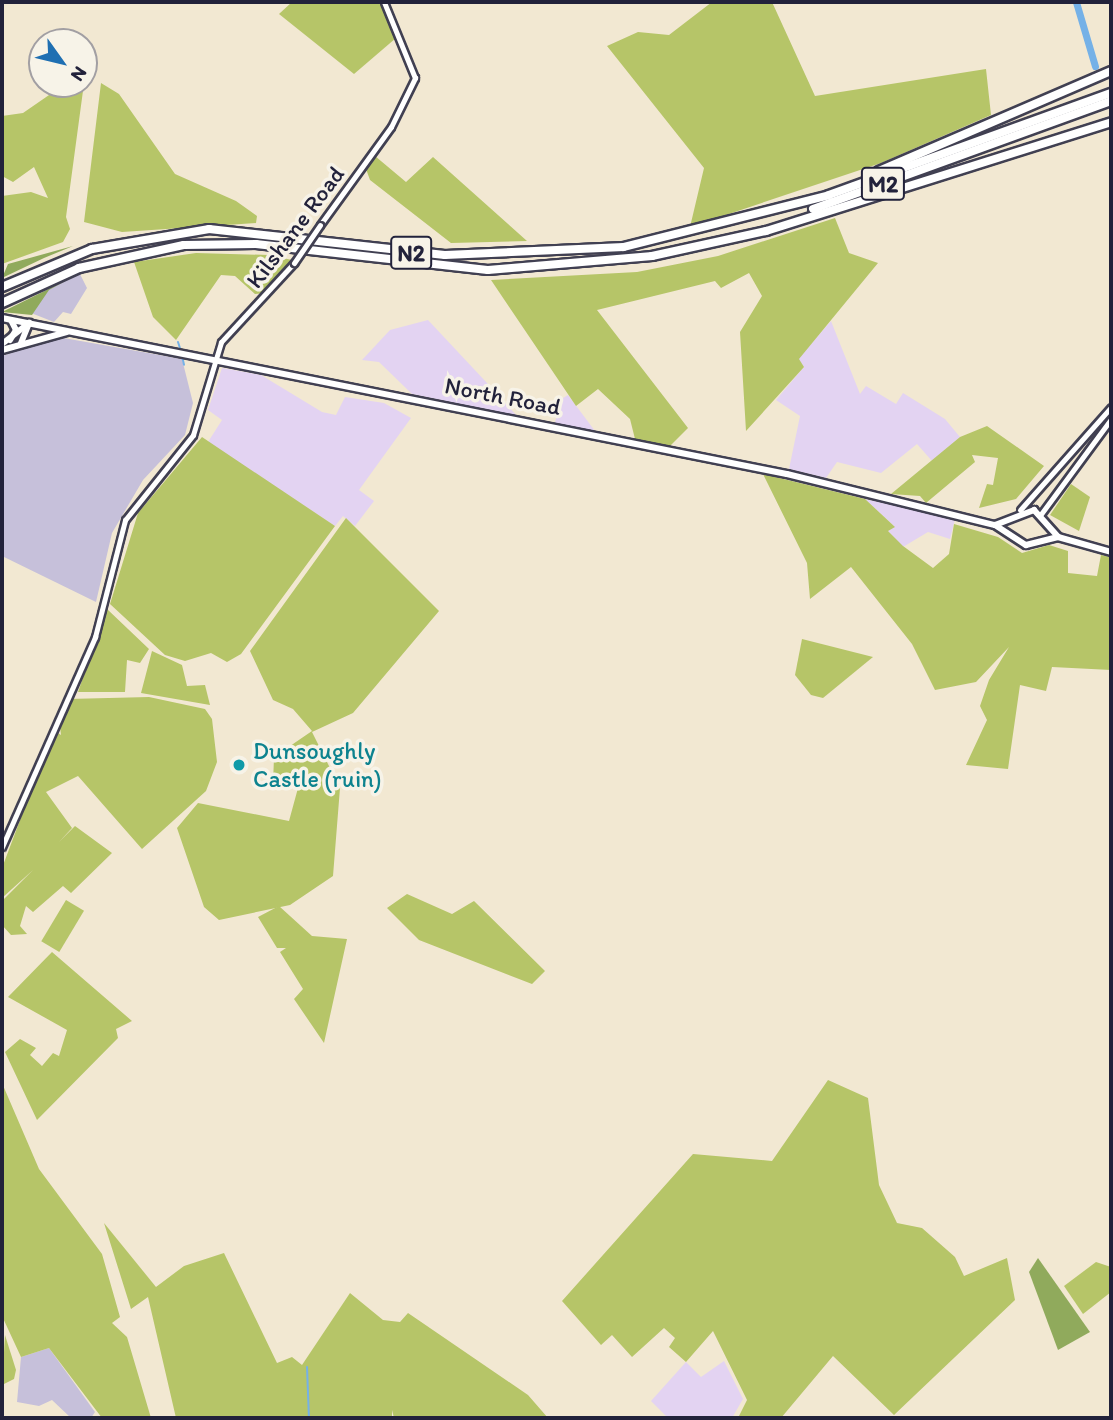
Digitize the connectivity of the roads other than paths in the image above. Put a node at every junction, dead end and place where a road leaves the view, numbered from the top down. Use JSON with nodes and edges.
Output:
{"nodes":[{"id":1,"x":384,"y":2,"type":"edge"},
{"id":2,"x":1111,"y":71,"type":"edge"},
{"id":3,"x":1111,"y":93,"type":"edge"},
{"id":4,"x":1111,"y":101,"type":"edge"},
{"id":5,"x":1111,"y":121,"type":"edge"},
{"id":6,"x":731,"y":225,"type":"junction"},
{"id":7,"x":652,"y":256,"type":"junction"},
{"id":8,"x":2,"y":287,"type":"edge"},
{"id":9,"x":2,"y":303,"type":"edge"},
{"id":10,"x":2,"y":318,"type":"edge"},
{"id":11,"x":11,"y":320,"type":"junction"},
{"id":12,"x":29,"y":323,"type":"junction"},
{"id":13,"x":69,"y":331,"type":"junction"},
{"id":14,"x":4,"y":344,"type":"edge"},
{"id":15,"x":19,"y":345,"type":"junction"},
{"id":16,"x":2,"y":350,"type":"edge"},
{"id":17,"x":213,"y":359,"type":"junction"},
{"id":18,"x":1111,"y":407,"type":"edge"},
{"id":19,"x":1111,"y":419,"type":"edge"},
{"id":20,"x":1020,"y":510,"type":"junction"},
{"id":21,"x":1041,"y":514,"type":"junction"},
{"id":22,"x":1012,"y":518,"type":"junction"},
{"id":23,"x":1045,"y":523,"type":"junction"},
{"id":24,"x":995,"y":525,"type":"junction"},
{"id":25,"x":1012,"y":537,"type":"junction"},
{"id":26,"x":1058,"y":537,"type":"junction"},
{"id":27,"x":1040,"y":540,"type":"junction"},
{"id":28,"x":1111,"y":552,"type":"edge"},
{"id":29,"x":2,"y":847,"type":"edge"}],
"edges":[{"from":1,"to":17,"type":"street","name":"Kilshane Road","bridge":true},
{"from":2,"to":6,"type":"highway"},
{"from":3,"to":6,"type":"highway","number":"M2"},
{"from":4,"to":7,"type":"highway","number":"M2"},
{"from":5,"to":7,"type":"highway"},
{"from":6,"to":8,"type":"highway","number":"N2"},
{"from":7,"to":9,"type":"highway","number":"N2"},
{"from":10,"to":11,"type":"main road","name":"North Road"},
{"from":11,"to":12,"type":"main road","name":"North Road"},
{"from":11,"to":14,"type":"main road"},
{"from":12,"to":13,"type":"main road","name":"North Road"},
{"from":12,"to":14,"type":"main road"},
{"from":12,"to":15,"type":"main road"},
{"from":13,"to":15,"type":"main road"},
{"from":13,"to":17,"type":"main road","name":"North Road"},
{"from":15,"to":16,"type":"main road"},
{"from":17,"to":24,"type":"main road","name":"North Road"},
{"from":17,"to":29,"type":"street","name":"Kilshane Road"},
{"from":18,"to":20,"type":"street"},
{"from":19,"to":21,"type":"street"},
{"from":20,"to":21,"type":"main road"},
{"from":20,"to":22,"type":"main road"},
{"from":21,"to":23,"type":"main road"},
{"from":22,"to":24,"type":"main road"},
{"from":22,"to":25,"type":"main road"},
{"from":23,"to":26,"type":"main road"},
{"from":23,"to":27,"type":"main road"},
{"from":24,"to":25,"type":"main road","name":"North Road"},
{"from":25,"to":27,"type":"main road"},
{"from":26,"to":27,"type":"main road"},
{"from":26,"to":28,"type":"main road"}]}
